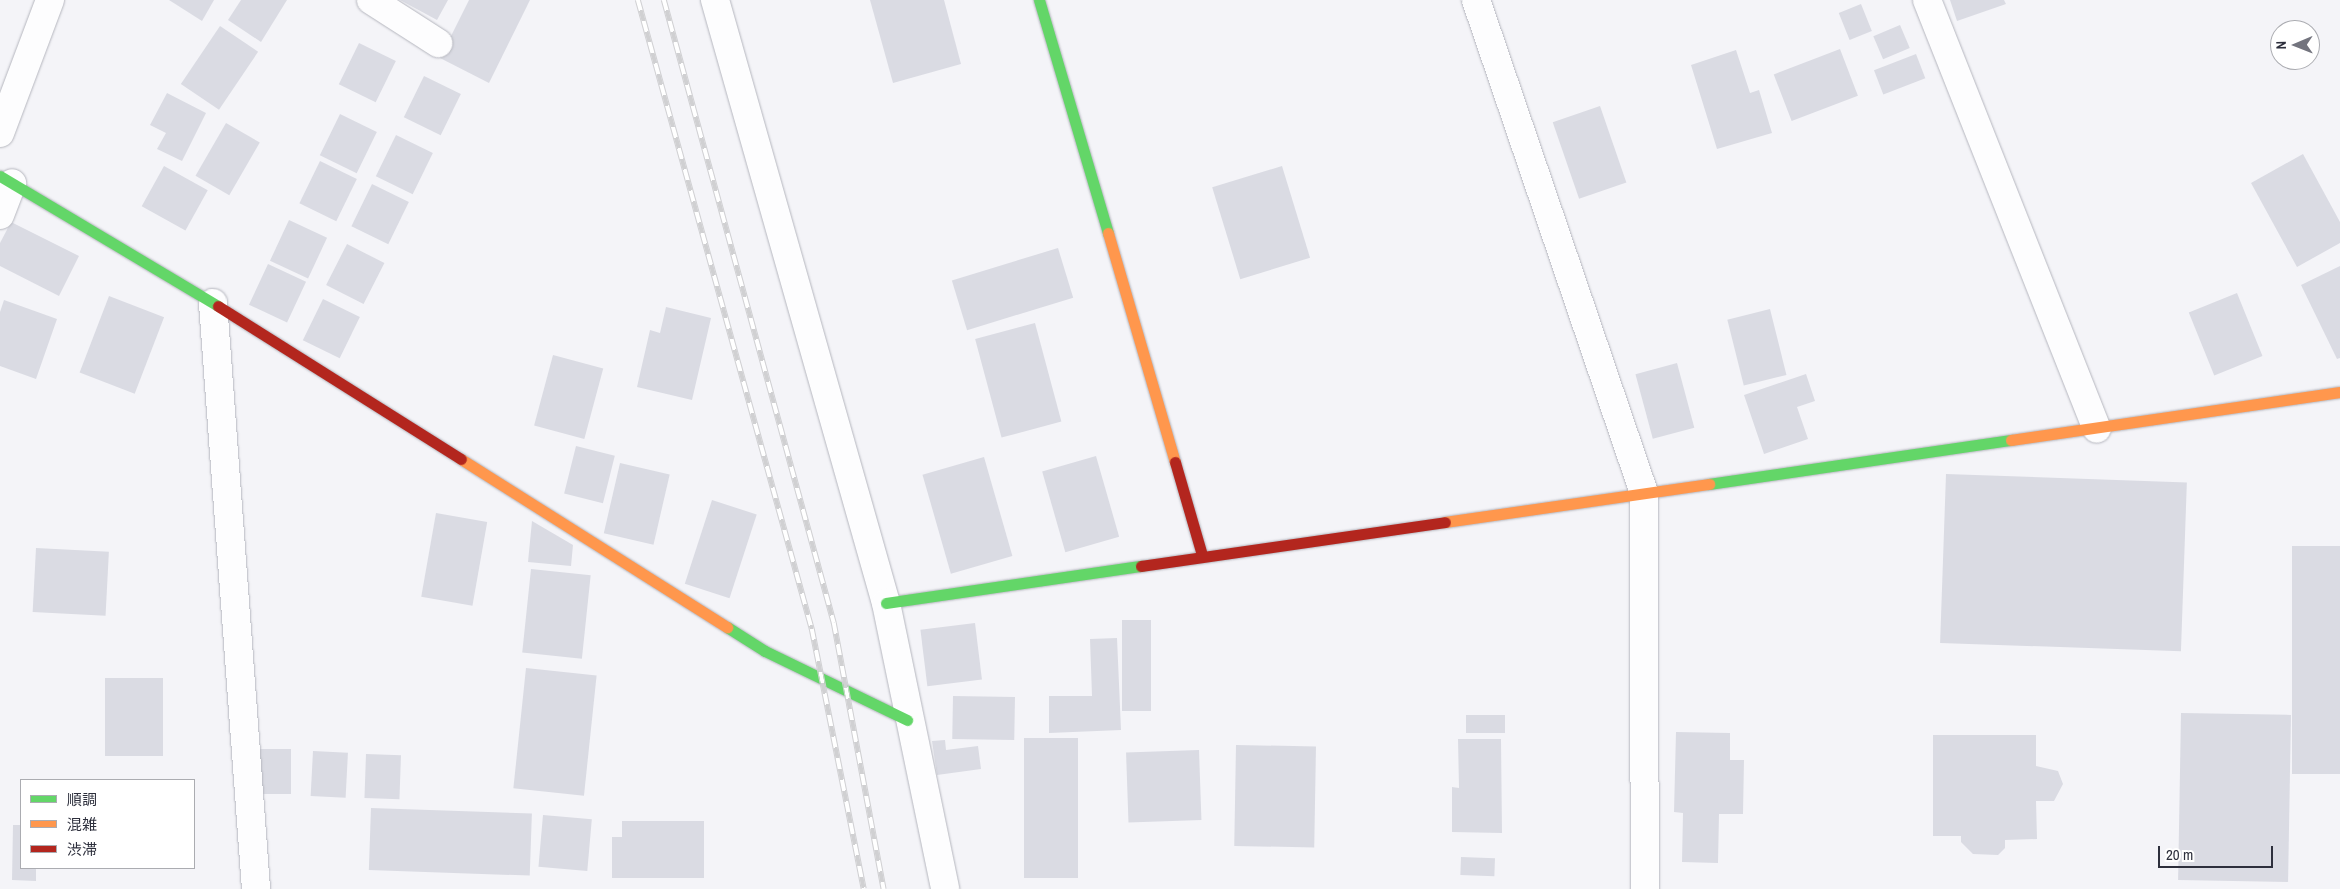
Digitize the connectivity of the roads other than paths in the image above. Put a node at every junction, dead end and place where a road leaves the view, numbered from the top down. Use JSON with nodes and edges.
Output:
{"nodes":[{"id":1,"x":50,"y":0,"type":"edge"},
{"id":2,"x":371,"y":0,"type":"edge"},
{"id":3,"x":715,"y":0,"type":"edge"},
{"id":4,"x":1039,"y":0,"type":"edge"},
{"id":5,"x":1476,"y":0,"type":"edge"},
{"id":6,"x":1927,"y":0,"type":"edge"},
{"id":7,"x":438,"y":43,"type":"dead end"},
{"id":8,"x":0,"y":133,"type":"edge"},
{"id":9,"x":6,"y":179,"type":"edge"},
{"id":10,"x":0,"y":215,"type":"edge"},
{"id":11,"x":213,"y":303,"type":"junction"},
{"id":12,"x":2340,"y":392,"type":"edge"},
{"id":13,"x":2097,"y":429,"type":"junction"},
{"id":14,"x":1644,"y":493,"type":"junction"},
{"id":15,"x":1202,"y":555,"type":"junction"},
{"id":16,"x":886,"y":603,"type":"junction"},
{"id":17,"x":907,"y":720,"type":"junction"},
{"id":18,"x":256,"y":889,"type":"edge"},
{"id":19,"x":945,"y":889,"type":"edge"},
{"id":20,"x":1645,"y":889,"type":"edge"}],
"edges":[{"from":1,"to":8,"type":"street"},
{"from":2,"to":7,"type":"street"},
{"from":3,"to":16,"type":"street"},
{"from":4,"to":15,"type":"street"},
{"from":5,"to":14,"type":"street"},
{"from":6,"to":13,"type":"street"},
{"from":9,"to":10,"type":"street"},
{"from":9,"to":11,"type":"street"},
{"from":11,"to":17,"type":"street"},
{"from":11,"to":18,"type":"street"},
{"from":12,"to":13,"type":"street"},
{"from":13,"to":14,"type":"street"},
{"from":14,"to":15,"type":"street"},
{"from":14,"to":20,"type":"street"},
{"from":15,"to":16,"type":"street"},
{"from":16,"to":17,"type":"street"},
{"from":17,"to":19,"type":"street"}]}
